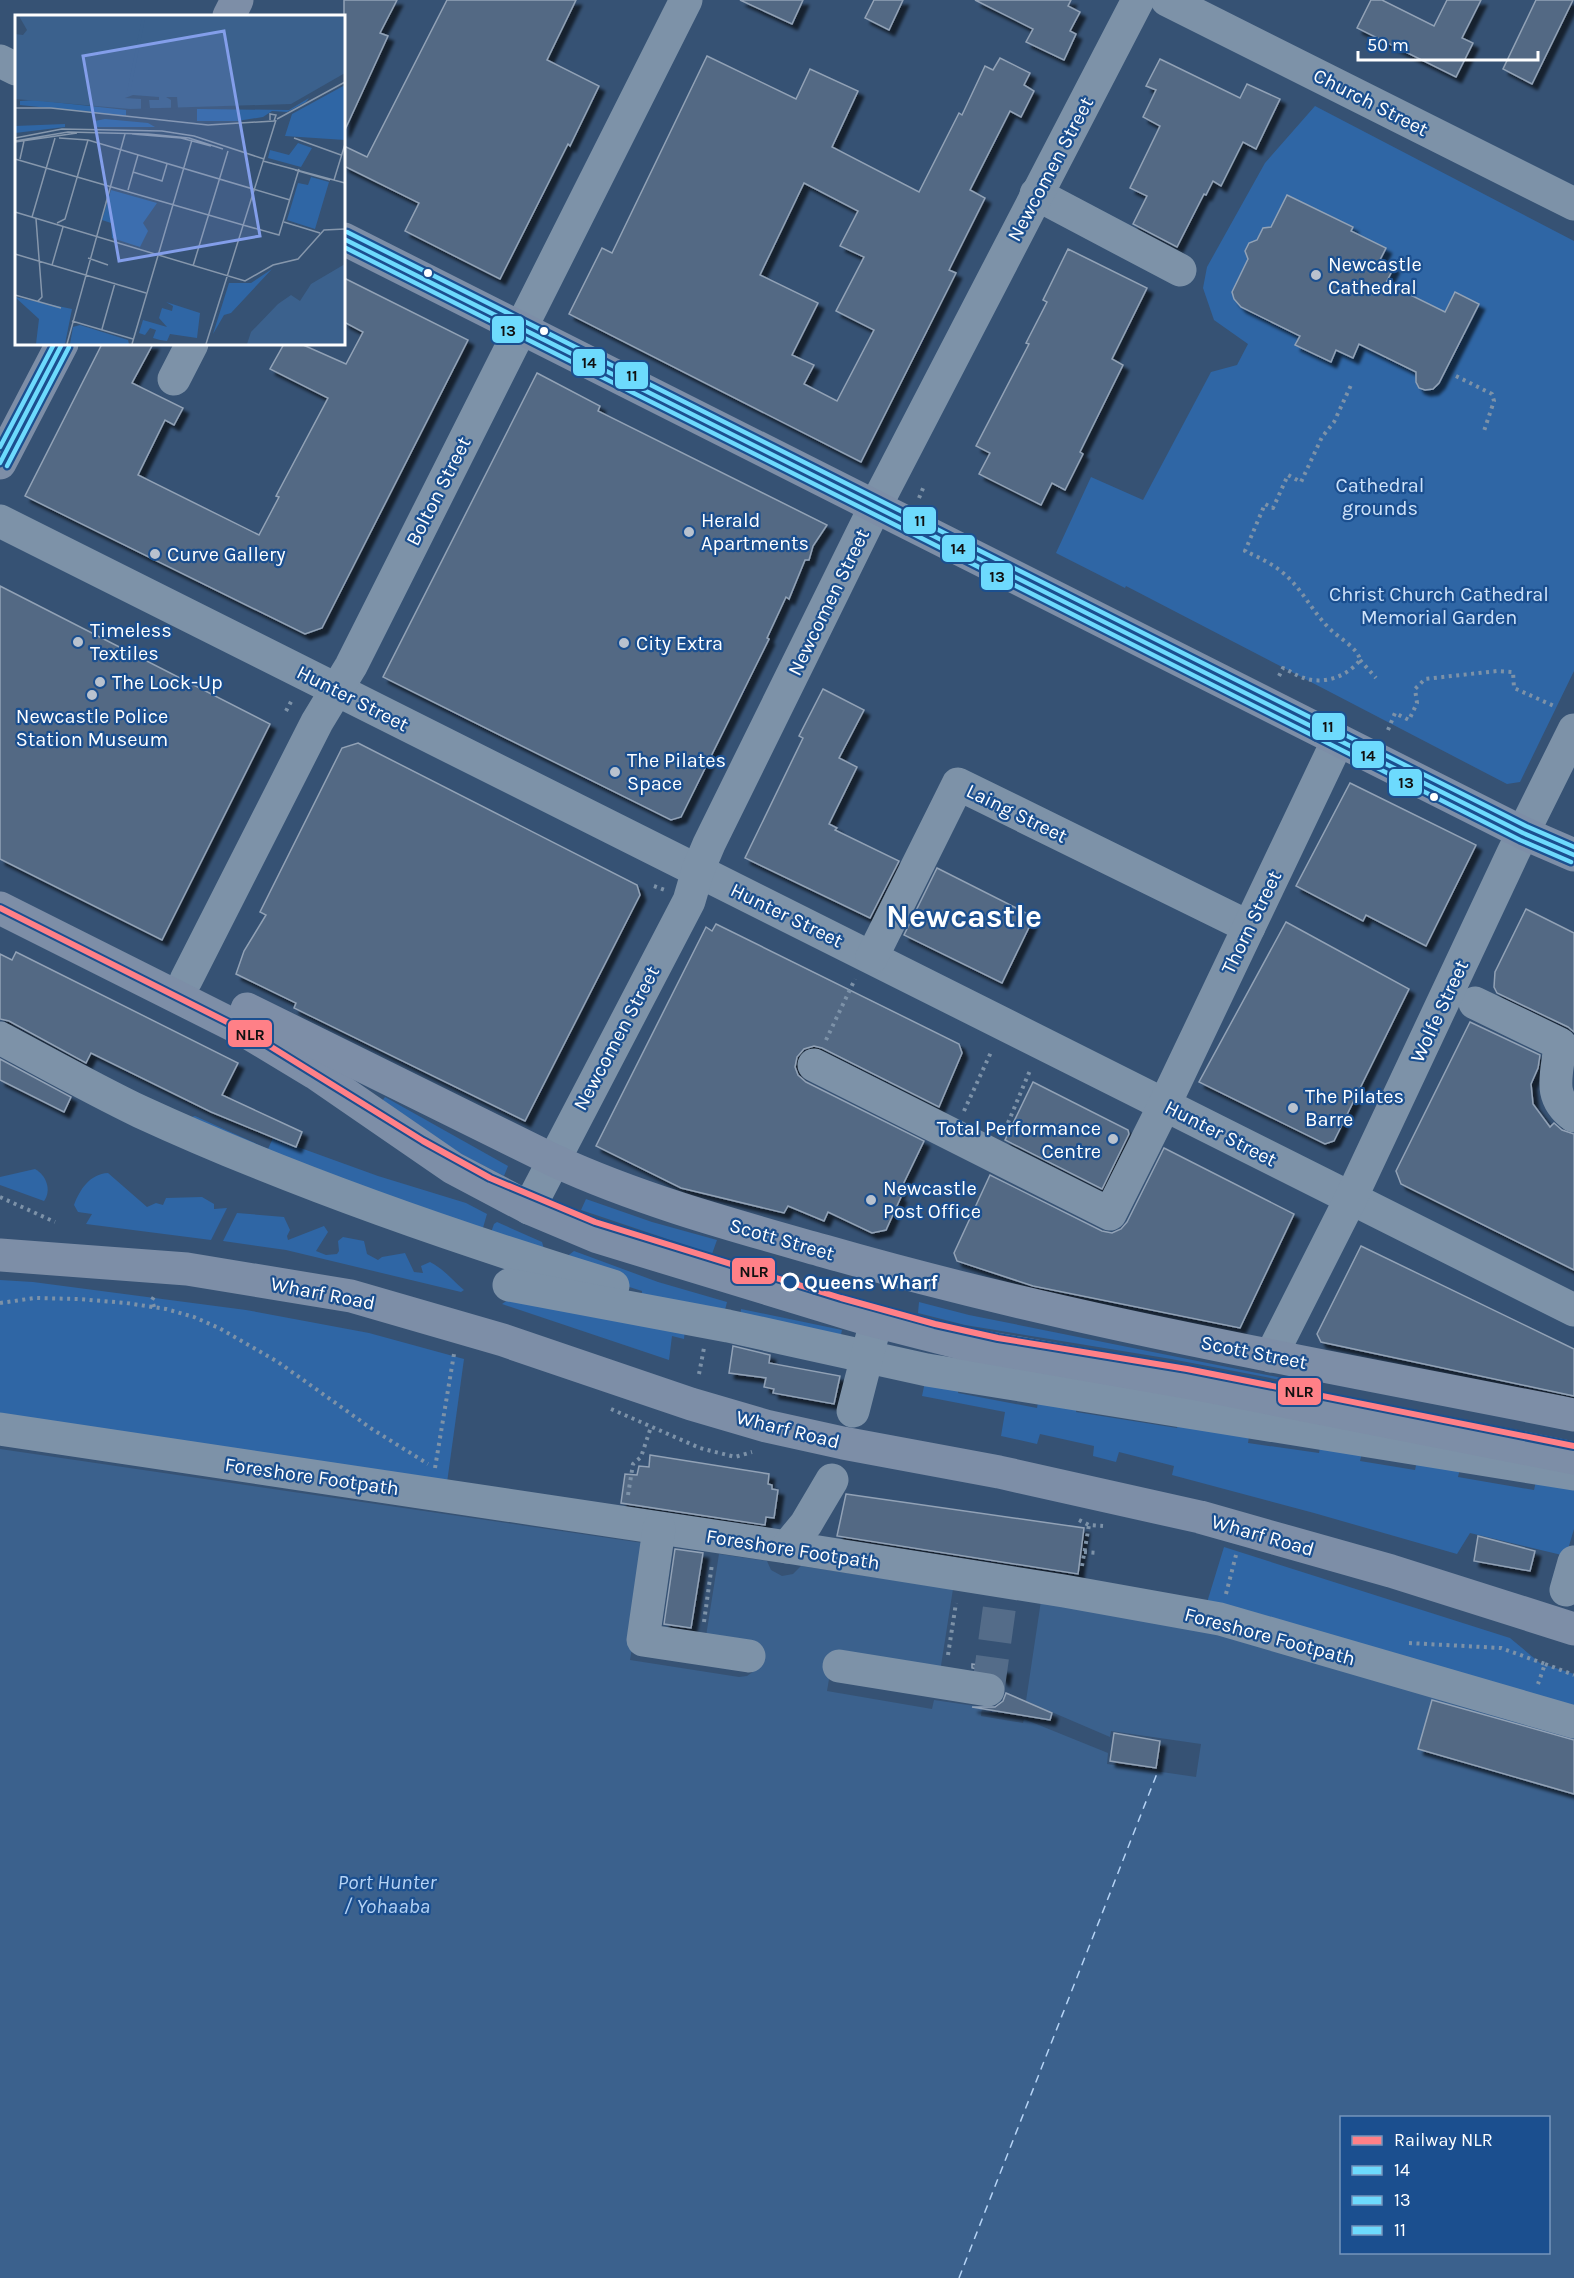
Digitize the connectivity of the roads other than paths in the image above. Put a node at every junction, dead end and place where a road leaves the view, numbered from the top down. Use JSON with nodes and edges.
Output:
{"nodes":[{"id":1,"x":237,"y":0,"type":"edge"},
{"id":2,"x":686,"y":0,"type":"edge"},
{"id":3,"x":1138,"y":0,"type":"edge"},
{"id":4,"x":1167,"y":0,"type":"edge"},
{"id":5,"x":230,"y":15,"type":"edge"},
{"id":6,"x":0,"y":61,"type":"edge"},
{"id":7,"x":15,"y":68,"type":"edge"},
{"id":8,"x":1036,"y":194,"type":"junction"},
{"id":9,"x":1574,"y":204,"type":"edge"},
{"id":10,"x":345,"y":240,"type":"edge"},
{"id":11,"x":1180,"y":270,"type":"dead end"},
{"id":12,"x":520,"y":328,"type":"junction"},
{"id":13,"x":61,"y":345,"type":"edge"},
{"id":14,"x":191,"y":345,"type":"edge"},
{"id":15,"x":174,"y":379,"type":"dead end"},
{"id":16,"x":0,"y":463,"type":"edge"},
{"id":17,"x":875,"y":507,"type":"junction"},
{"id":18,"x":0,"y":521,"type":"edge"},
{"id":19,"x":335,"y":689,"type":"junction"},
{"id":20,"x":1564,"y":718,"type":"edge"},
{"id":21,"x":1338,"y":740,"type":"junction"},
{"id":22,"x":1523,"y":833,"type":"junction"},
{"id":23,"x":1574,"y":855,"type":"edge"},
{"id":24,"x":698,"y":870,"type":"junction"},
{"id":25,"x":0,"y":888,"type":"edge"},
{"id":26,"x":0,"y":908,"type":"edge"},
{"id":27,"x":1249,"y":927,"type":"junction"},
{"id":28,"x":864,"y":967,"type":"junction"},
{"id":29,"x":186,"y":980,"type":"junction"},
{"id":30,"x":1475,"y":1004,"type":"dead end"},
{"id":31,"x":0,"y":1038,"type":"edge"},
{"id":32,"x":1567,"y":1047,"type":"edge"},
{"id":33,"x":814,"y":1065,"type":"road end"},
{"id":34,"x":1164,"y":1104,"type":"junction"},
{"id":35,"x":1574,"y":1116,"type":"edge"},
{"id":36,"x":553,"y":1160,"type":"junction"},
{"id":37,"x":1351,"y":1198,"type":"junction"},
{"id":38,"x":529,"y":1208,"type":"junction"},
{"id":39,"x":0,"y":1255,"type":"edge"},
{"id":40,"x":508,"y":1285,"type":"dead end"},
{"id":41,"x":634,"y":1308,"type":"junction"},
{"id":42,"x":1574,"y":1310,"type":"edge"},
{"id":43,"x":870,"y":1347,"type":"junction"},
{"id":44,"x":1271,"y":1356,"type":"junction"},
{"id":45,"x":853,"y":1411,"type":"dead end"},
{"id":46,"x":1574,"y":1415,"type":"edge"},
{"id":47,"x":0,"y":1429,"type":"edge"},
{"id":48,"x":1574,"y":1458,"type":"edge"},
{"id":49,"x":1574,"y":1474,"type":"edge"},
{"id":50,"x":832,"y":1480,"type":"dead end"},
{"id":51,"x":659,"y":1529,"type":"junction"},
{"id":52,"x":787,"y":1547,"type":"junction"},
{"id":53,"x":1574,"y":1629,"type":"edge"},
{"id":54,"x":749,"y":1656,"type":"dead end"},
{"id":55,"x":839,"y":1666,"type":"dead end"},
{"id":56,"x":988,"y":1690,"type":"dead end"},
{"id":57,"x":1574,"y":1722,"type":"edge"}],
"edges":[{"from":1,"to":5,"type":"main road"},
{"from":2,"to":12,"type":"street","name":"Bolton Street"},
{"from":3,"to":8,"type":"street","name":"Newcomen Street"},
{"from":4,"to":9,"type":"street","name":"Church Street"},
{"from":6,"to":7,"type":"street"},
{"from":8,"to":11,"type":"street"},
{"from":8,"to":17,"type":"street","name":"Newcomen Street"},
{"from":10,"to":12,"type":"main road"},
{"from":12,"to":17,"type":"main road"},
{"from":12,"to":19,"type":"street","name":"Bolton Street"},
{"from":13,"to":16,"type":"main road"},
{"from":14,"to":15,"type":"street"},
{"from":17,"to":21,"type":"main road"},
{"from":17,"to":24,"type":"street","name":"Newcomen Street"},
{"from":18,"to":19,"type":"street","name":"Hunter Street"},
{"from":19,"to":24,"type":"street","name":"Hunter Street"},
{"from":19,"to":29,"type":"street","name":"Bolton Street"},
{"from":20,"to":22,"type":"street","name":"Wolfe Street"},
{"from":21,"to":22,"type":"main road"},
{"from":21,"to":27,"type":"street","name":"Thorn Street"},
{"from":22,"to":23,"type":"main road"},
{"from":22,"to":37,"type":"street","name":"Wolfe Street"},
{"from":24,"to":28,"type":"street","name":"Hunter Street"},
{"from":24,"to":36,"type":"street","name":"Newcomen Street"},
{"from":25,"to":29,"type":"main road","name":"Scott Street"},
{"from":26,"to":38,"type":"main road"},
{"from":27,"to":28,"type":"street","name":"Laing Street"},
{"from":27,"to":34,"type":"street","name":"Thorn Street"},
{"from":28,"to":34,"type":"street","name":"Hunter Street"},
{"from":29,"to":36,"type":"main road","name":"Scott Street"},
{"from":30,"to":32,"type":"street"},
{"from":31,"to":41,"type":"street"},
{"from":32,"to":35,"type":"street"},
{"from":33,"to":34,"type":"street","name":"Thorn Street"},
{"from":34,"to":37,"type":"street","name":"Hunter Street"},
{"from":36,"to":38,"type":"street","name":"Newcomen Street"},
{"from":36,"to":44,"type":"main road","name":"Scott Street"},
{"from":37,"to":42,"type":"street","name":"Hunter Street"},
{"from":37,"to":44,"type":"street","name":"Wolfe Street"},
{"from":38,"to":48,"type":"main road"},
{"from":39,"to":53,"type":"main road","name":"Wharf Road"},
{"from":40,"to":41,"type":"street"},
{"from":41,"to":43,"type":"street"},
{"from":43,"to":45,"type":"street"},
{"from":43,"to":49,"type":"street"},
{"from":44,"to":46,"type":"main road","name":"Scott Street"},
{"from":47,"to":51,"type":"street","name":"Foreshore Footpath"},
{"from":50,"to":52,"type":"street"},
{"from":51,"to":52,"type":"street","name":"Foreshore Footpath"},
{"from":51,"to":54,"type":"street"},
{"from":52,"to":57,"type":"street","name":"Foreshore Footpath"},
{"from":55,"to":56,"type":"street"}]}
